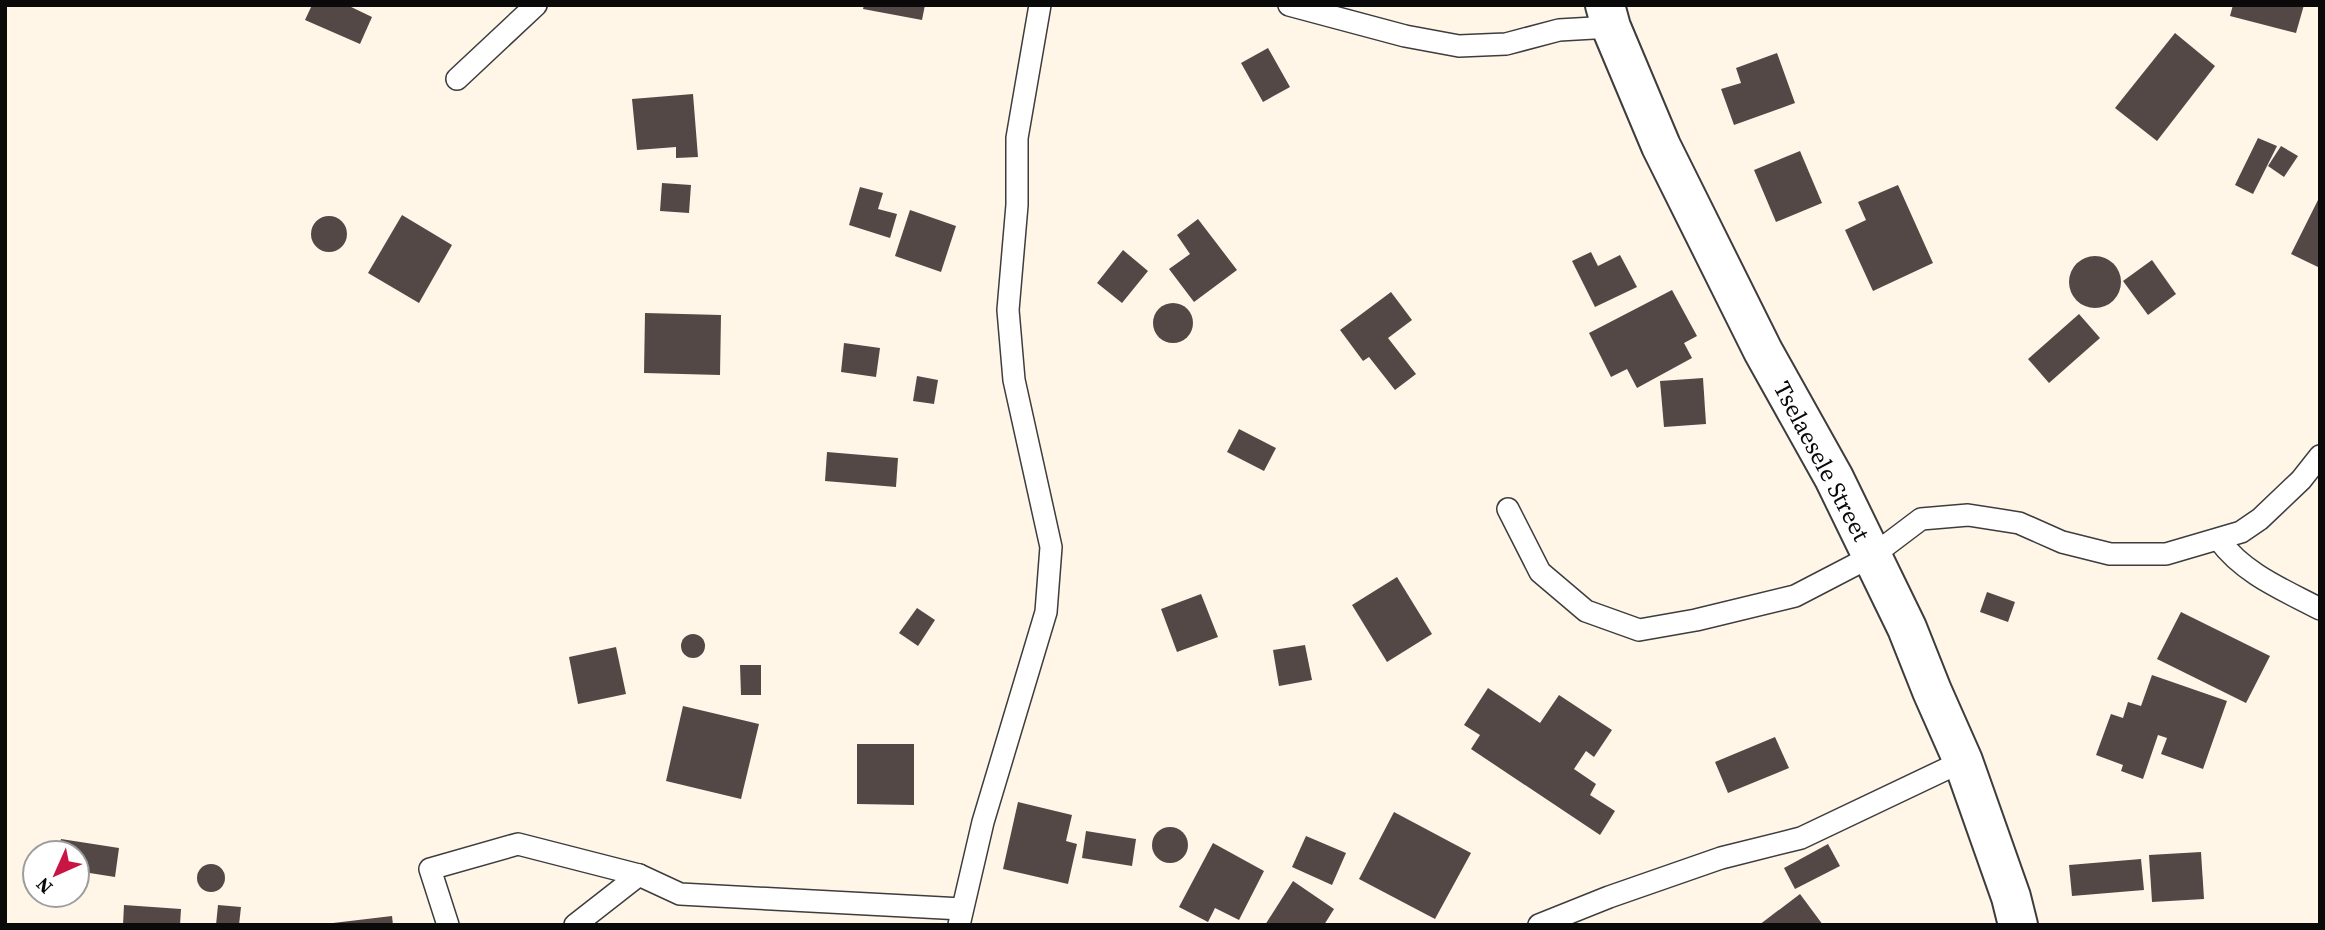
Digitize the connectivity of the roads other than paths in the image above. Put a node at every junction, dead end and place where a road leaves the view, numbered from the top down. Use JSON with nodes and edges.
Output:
{"nodes":[{"id":1,"x":536,"y":5,"type":"edge"},
{"id":2,"x":1040,"y":5,"type":"edge"},
{"id":3,"x":1289,"y":5,"type":"edge"},
{"id":4,"x":1608,"y":16,"type":"edge"},
{"id":5,"x":457,"y":79,"type":"dead end"},
{"id":6,"x":2320,"y":456,"type":"edge"},
{"id":7,"x":1507,"y":509,"type":"dead end"},
{"id":8,"x":2219,"y":540,"type":"junction"},
{"id":9,"x":1872,"y":556,"type":"junction"},
{"id":10,"x":2320,"y":609,"type":"edge"},
{"id":11,"x":1963,"y":761,"type":"junction"},
{"id":12,"x":639,"y":875,"type":"junction"},
{"id":13,"x":960,"y":917,"type":"edge"},
{"id":14,"x":448,"y":925,"type":"edge"},
{"id":15,"x":575,"y":925,"type":"edge"},
{"id":16,"x":1539,"y":925,"type":"edge"},
{"id":17,"x":2018,"y":925,"type":"edge"}],
"edges":[{"from":1,"to":5,"type":"lane"},
{"from":2,"to":13,"type":"lane"},
{"from":3,"to":4,"type":"lane"},
{"from":4,"to":9,"type":"street","name":"Tselaesele Street"},
{"from":6,"to":8,"type":"lane"},
{"from":7,"to":9,"type":"lane"},
{"from":8,"to":9,"type":"lane"},
{"from":8,"to":10,"type":"lane"},
{"from":9,"to":11,"type":"street","name":"Tselaesele Street"},
{"from":11,"to":16,"type":"lane"},
{"from":11,"to":17,"type":"street","name":"Tselaesele Street"},
{"from":12,"to":13,"type":"lane"},
{"from":12,"to":14,"type":"lane"},
{"from":12,"to":15,"type":"lane"}]}
